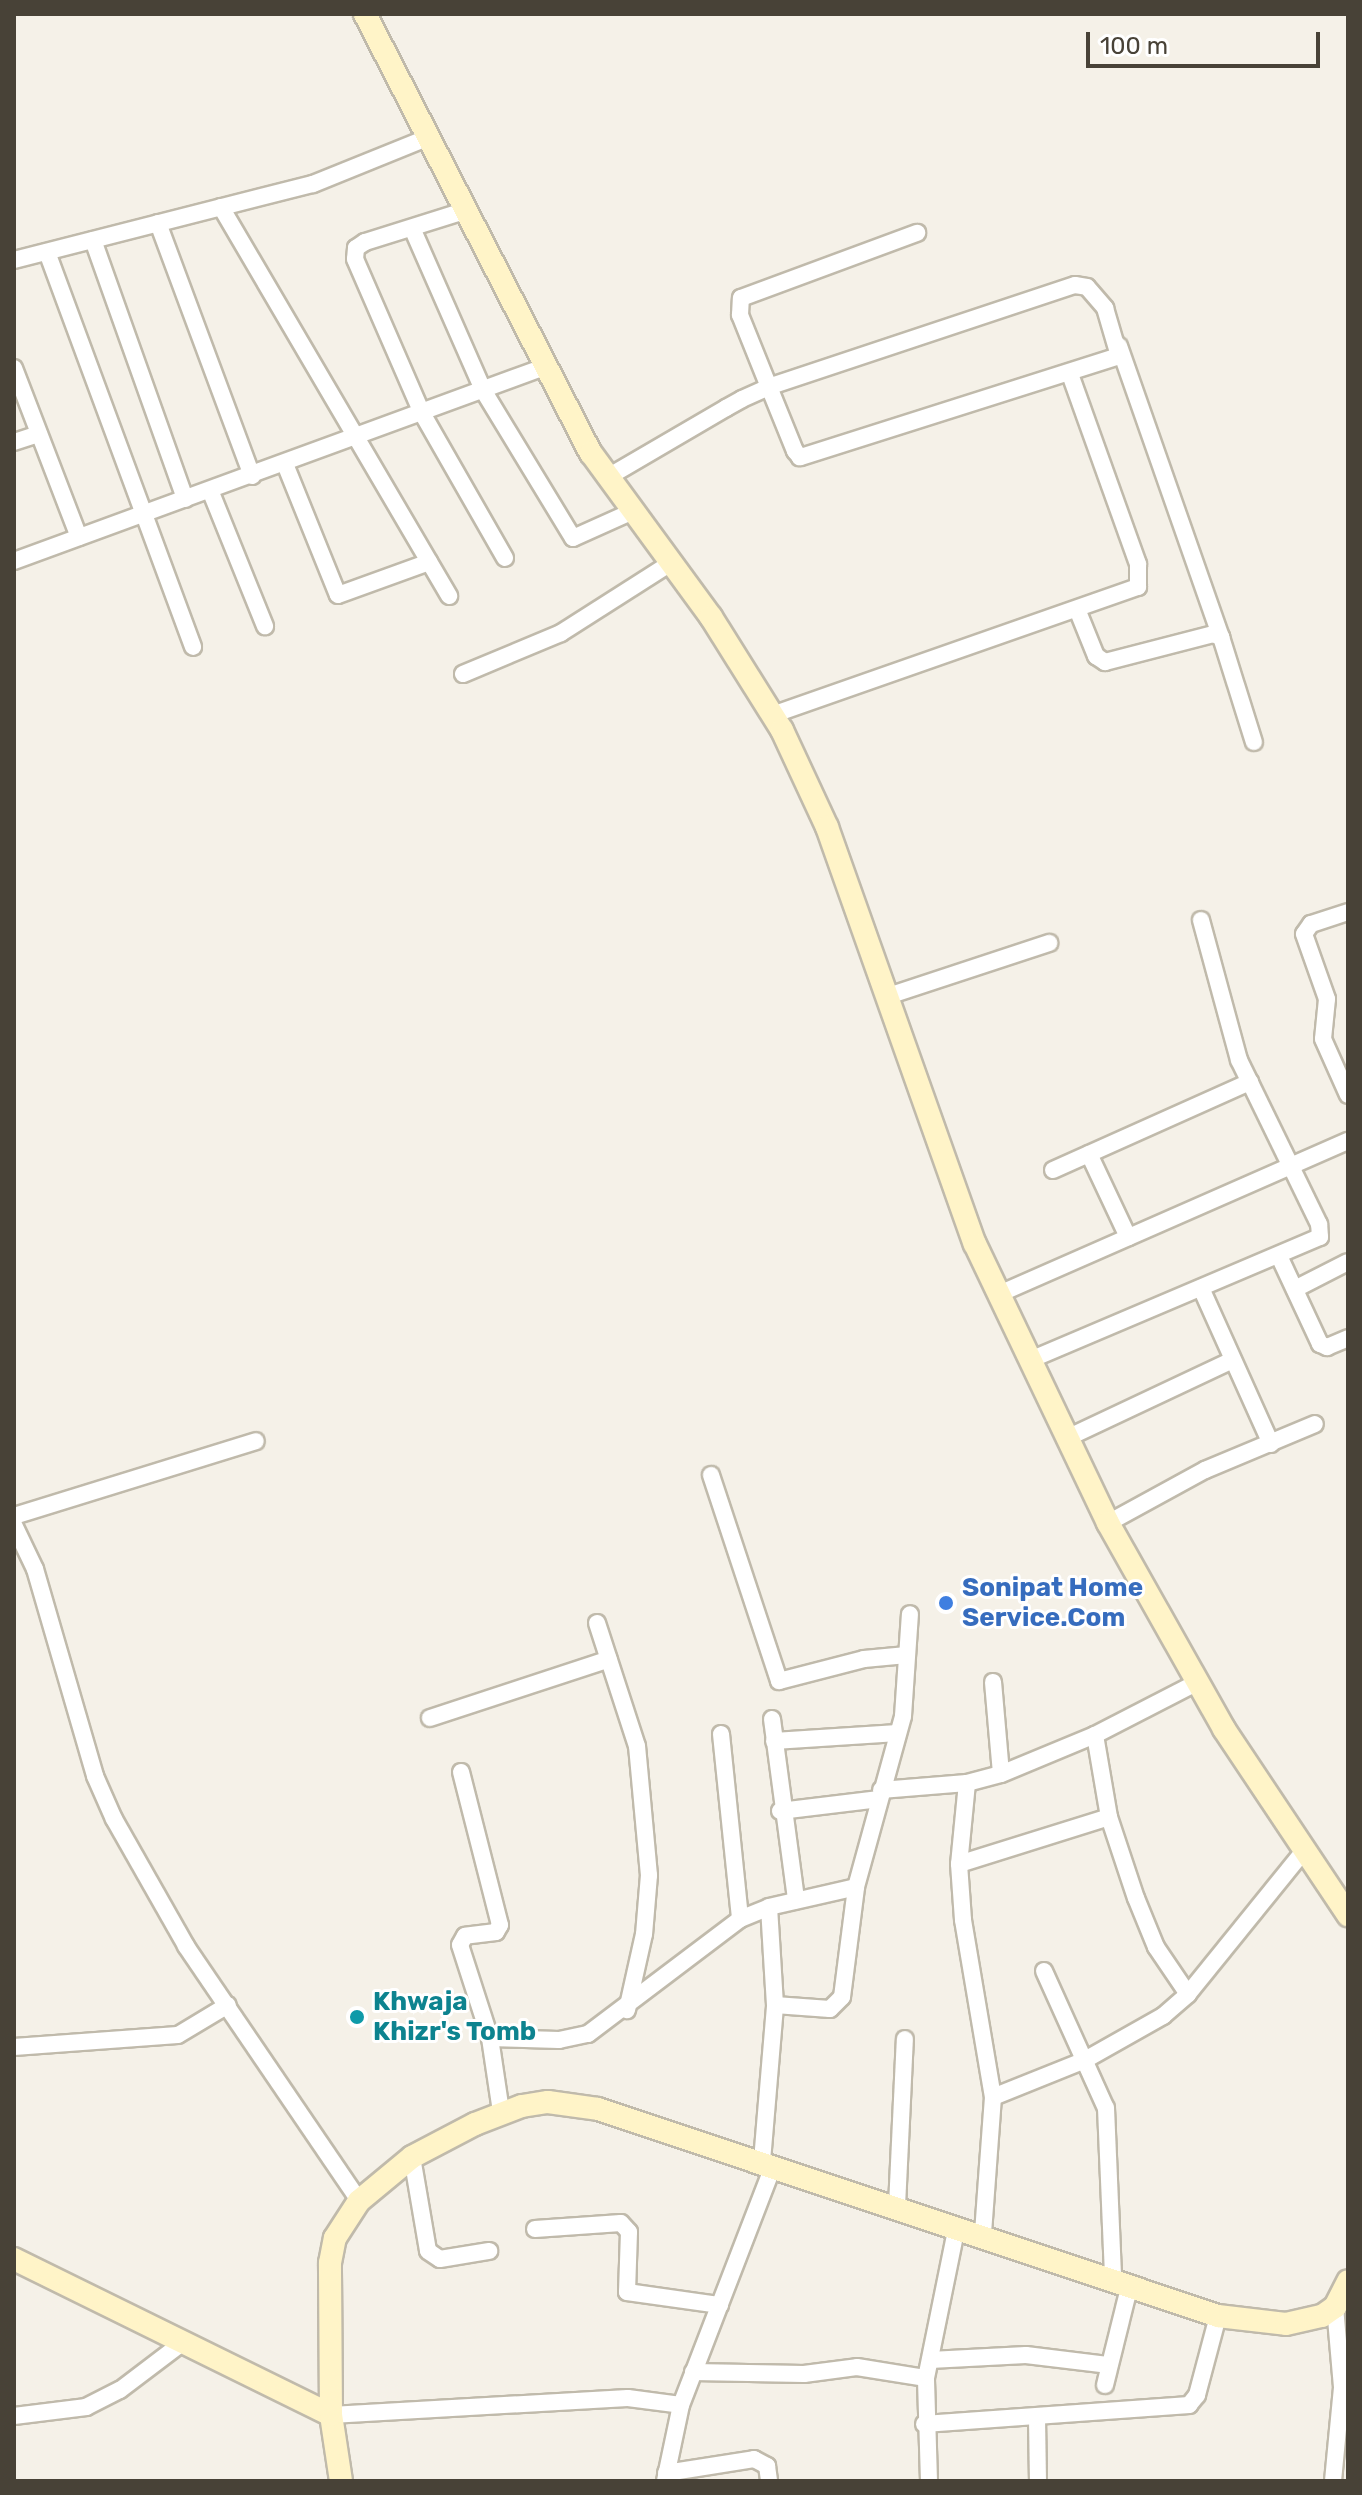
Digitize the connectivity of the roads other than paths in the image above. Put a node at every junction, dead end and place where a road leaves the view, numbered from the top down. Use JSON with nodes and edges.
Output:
{"nodes":[{"id":1,"x":365,"y":14,"type":"edge"},
{"id":2,"x":427,"y":138,"type":"junction"},
{"id":3,"x":221,"y":207,"type":"junction"},
{"id":4,"x":464,"y":211,"type":"junction"},
{"id":5,"x":158,"y":223,"type":"junction"},
{"id":6,"x":412,"y":228,"type":"junction"},
{"id":7,"x":917,"y":233,"type":"dead end"},
{"id":8,"x":93,"y":240,"type":"junction"},
{"id":9,"x":47,"y":252,"type":"junction"},
{"id":10,"x":14,"y":260,"type":"edge"},
{"id":11,"x":1119,"y":346,"type":"junction"},
{"id":12,"x":544,"y":367,"type":"junction"},
{"id":13,"x":14,"y":368,"type":"edge"},
{"id":14,"x":1070,"y":374,"type":"junction"},
{"id":15,"x":769,"y":387,"type":"junction"},
{"id":16,"x":483,"y":390,"type":"junction"},
{"id":17,"x":422,"y":413,"type":"junction"},
{"id":18,"x":39,"y":434,"type":"junction"},
{"id":19,"x":354,"y":439,"type":"junction"},
{"id":20,"x":14,"y":442,"type":"edge"},
{"id":21,"x":285,"y":464,"type":"junction"},
{"id":22,"x":252,"y":476,"type":"junction"},
{"id":23,"x":608,"y":477,"type":"junction"},
{"id":24,"x":210,"y":490,"type":"junction"},
{"id":25,"x":185,"y":499,"type":"junction"},
{"id":26,"x":633,"y":511,"type":"junction"},
{"id":27,"x":142,"y":515,"type":"junction"},
{"id":28,"x":79,"y":537,"type":"junction"},
{"id":29,"x":505,"y":558,"type":"dead end"},
{"id":30,"x":14,"y":561,"type":"edge"},
{"id":31,"x":429,"y":562,"type":"junction"},
{"id":32,"x":671,"y":563,"type":"junction"},
{"id":33,"x":449,"y":596,"type":"dead end"},
{"id":34,"x":1077,"y":609,"type":"junction"},
{"id":35,"x":265,"y":626,"type":"dead end"},
{"id":36,"x":1221,"y":637,"type":"junction"},
{"id":37,"x":193,"y":647,"type":"dead end"},
{"id":38,"x":463,"y":674,"type":"dead end"},
{"id":39,"x":772,"y":715,"type":"junction"},
{"id":40,"x":1254,"y":742,"type":"dead end"},
{"id":41,"x":1348,"y":912,"type":"edge"},
{"id":42,"x":1201,"y":920,"type":"dead end"},
{"id":43,"x":1049,"y":943,"type":"dead end"},
{"id":44,"x":885,"y":997,"type":"junction"},
{"id":45,"x":1250,"y":1082,"type":"junction"},
{"id":46,"x":1348,"y":1095,"type":"edge"},
{"id":47,"x":1348,"y":1141,"type":"edge"},
{"id":48,"x":1089,"y":1154,"type":"junction"},
{"id":49,"x":1290,"y":1166,"type":"junction"},
{"id":50,"x":1053,"y":1170,"type":"dead end"},
{"id":51,"x":1128,"y":1237,"type":"junction"},
{"id":52,"x":1279,"y":1256,"type":"junction"},
{"id":53,"x":1348,"y":1262,"type":"edge"},
{"id":54,"x":1201,"y":1288,"type":"junction"},
{"id":55,"x":1295,"y":1289,"type":"junction"},
{"id":56,"x":999,"y":1294,"type":"junction"},
{"id":57,"x":1348,"y":1338,"type":"edge"},
{"id":58,"x":1030,"y":1360,"type":"junction"},
{"id":59,"x":1233,"y":1360,"type":"junction"},
{"id":60,"x":1315,"y":1424,"type":"dead end"},
{"id":61,"x":1067,"y":1438,"type":"junction"},
{"id":62,"x":256,"y":1441,"type":"dead end"},
{"id":63,"x":1271,"y":1444,"type":"junction"},
{"id":64,"x":711,"y":1475,"type":"dead end"},
{"id":65,"x":14,"y":1516,"type":"edge"},
{"id":66,"x":1108,"y":1523,"type":"junction"},
{"id":67,"x":14,"y":1525,"type":"edge"},
{"id":68,"x":910,"y":1614,"type":"dead end"},
{"id":69,"x":597,"y":1623,"type":"dead end"},
{"id":70,"x":907,"y":1655,"type":"junction"},
{"id":71,"x":609,"y":1659,"type":"junction"},
{"id":72,"x":993,"y":1682,"type":"dead end"},
{"id":73,"x":1196,"y":1683,"type":"junction"},
{"id":74,"x":430,"y":1718,"type":"dead end"},
{"id":75,"x":772,"y":1719,"type":"dead end"},
{"id":76,"x":898,"y":1733,"type":"junction"},
{"id":77,"x":721,"y":1734,"type":"dead end"},
{"id":78,"x":1095,"y":1735,"type":"junction"},
{"id":79,"x":774,"y":1741,"type":"junction"},
{"id":80,"x":461,"y":1772,"type":"dead end"},
{"id":81,"x":1001,"y":1774,"type":"junction"},
{"id":82,"x":967,"y":1783,"type":"junction"},
{"id":83,"x":880,"y":1794,"type":"junction"},
{"id":84,"x":780,"y":1811,"type":"junction"},
{"id":85,"x":1109,"y":1817,"type":"junction"},
{"id":86,"x":1303,"y":1852,"type":"junction"},
{"id":87,"x":959,"y":1864,"type":"junction"},
{"id":88,"x":856,"y":1887,"type":"junction"},
{"id":89,"x":796,"y":1900,"type":"junction"},
{"id":90,"x":769,"y":1907,"type":"junction"},
{"id":91,"x":1348,"y":1915,"type":"edge"},
{"id":92,"x":740,"y":1919,"type":"junction"},
{"id":93,"x":1044,"y":1971,"type":"dead end"},
{"id":94,"x":1188,"y":1994,"type":"junction"},
{"id":95,"x":228,"y":2005,"type":"junction"},
{"id":96,"x":775,"y":2005,"type":"junction"},
{"id":97,"x":627,"y":2010,"type":"junction"},
{"id":98,"x":490,"y":2038,"type":"junction"},
{"id":99,"x":905,"y":2039,"type":"dead end"},
{"id":100,"x":14,"y":2047,"type":"edge"},
{"id":101,"x":1085,"y":2060,"type":"junction"},
{"id":102,"x":993,"y":2097,"type":"junction"},
{"id":103,"x":501,"y":2112,"type":"junction"},
{"id":104,"x":412,"y":2157,"type":"junction"},
{"id":105,"x":767,"y":2164,"type":"junction"},
{"id":106,"x":359,"y":2201,"type":"junction"},
{"id":107,"x":897,"y":2206,"type":"junction"},
{"id":108,"x":957,"y":2226,"type":"junction"},
{"id":109,"x":535,"y":2229,"type":"dead end"},
{"id":110,"x":983,"y":2234,"type":"junction"},
{"id":111,"x":489,"y":2251,"type":"dead end"},
{"id":112,"x":14,"y":2259,"type":"edge"},
{"id":113,"x":1122,"y":2280,"type":"junction"},
{"id":114,"x":1348,"y":2281,"type":"edge"},
{"id":115,"x":720,"y":2305,"type":"junction"},
{"id":116,"x":1335,"y":2307,"type":"junction"},
{"id":117,"x":1218,"y":2316,"type":"junction"},
{"id":118,"x":182,"y":2343,"type":"junction"},
{"id":119,"x":930,"y":2360,"type":"junction"},
{"id":120,"x":1109,"y":2365,"type":"junction"},
{"id":121,"x":693,"y":2372,"type":"junction"},
{"id":122,"x":926,"y":2378,"type":"junction"},
{"id":123,"x":1105,"y":2385,"type":"dead end"},
{"id":124,"x":1345,"y":2388,"type":"edge"},
{"id":125,"x":681,"y":2405,"type":"junction"},
{"id":126,"x":331,"y":2415,"type":"junction"},
{"id":127,"x":14,"y":2416,"type":"edge"},
{"id":128,"x":1037,"y":2418,"type":"junction"},
{"id":129,"x":924,"y":2424,"type":"junction"},
{"id":130,"x":665,"y":2477,"type":"edge"},
{"id":131,"x":341,"y":2481,"type":"edge"},
{"id":132,"x":769,"y":2481,"type":"edge"},
{"id":133,"x":929,"y":2481,"type":"edge"},
{"id":134,"x":1038,"y":2481,"type":"edge"},
{"id":135,"x":1333,"y":2481,"type":"edge"}],
"edges":[{"from":1,"to":2,"type":"street"},
{"from":2,"to":3,"type":"street"},
{"from":2,"to":4,"type":"street"},
{"from":3,"to":5,"type":"street"},
{"from":3,"to":19,"type":"street"},
{"from":4,"to":6,"type":"street"},
{"from":4,"to":12,"type":"street"},
{"from":5,"to":8,"type":"street"},
{"from":5,"to":22,"type":"street"},
{"from":6,"to":16,"type":"street"},
{"from":6,"to":17,"type":"street"},
{"from":7,"to":15,"type":"street"},
{"from":8,"to":9,"type":"street"},
{"from":8,"to":25,"type":"street"},
{"from":9,"to":10,"type":"street"},
{"from":9,"to":27,"type":"street"},
{"from":11,"to":14,"type":"street"},
{"from":11,"to":15,"type":"street"},
{"from":11,"to":36,"type":"street"},
{"from":12,"to":16,"type":"street"},
{"from":12,"to":23,"type":"street"},
{"from":13,"to":18,"type":"street"},
{"from":14,"to":15,"type":"street"},
{"from":14,"to":34,"type":"street"},
{"from":15,"to":23,"type":"street"},
{"from":16,"to":17,"type":"street"},
{"from":16,"to":26,"type":"street"},
{"from":17,"to":19,"type":"street"},
{"from":17,"to":29,"type":"street"},
{"from":18,"to":20,"type":"street"},
{"from":18,"to":28,"type":"street"},
{"from":19,"to":21,"type":"street"},
{"from":19,"to":31,"type":"street"},
{"from":21,"to":22,"type":"street"},
{"from":21,"to":31,"type":"street"},
{"from":22,"to":24,"type":"street"},
{"from":23,"to":26,"type":"street"},
{"from":24,"to":25,"type":"street"},
{"from":24,"to":35,"type":"street"},
{"from":25,"to":27,"type":"street"},
{"from":26,"to":32,"type":"street"},
{"from":27,"to":28,"type":"street"},
{"from":27,"to":37,"type":"street"},
{"from":28,"to":30,"type":"street"},
{"from":31,"to":33,"type":"street"},
{"from":32,"to":38,"type":"street"},
{"from":32,"to":39,"type":"street"},
{"from":34,"to":36,"type":"street"},
{"from":34,"to":39,"type":"street"},
{"from":36,"to":40,"type":"street"},
{"from":39,"to":44,"type":"street"},
{"from":41,"to":46,"type":"street"},
{"from":42,"to":45,"type":"street"},
{"from":43,"to":44,"type":"street"},
{"from":44,"to":56,"type":"street"},
{"from":45,"to":48,"type":"street"},
{"from":45,"to":49,"type":"street"},
{"from":47,"to":49,"type":"street"},
{"from":48,"to":50,"type":"street"},
{"from":48,"to":51,"type":"street"},
{"from":49,"to":51,"type":"street"},
{"from":49,"to":52,"type":"street"},
{"from":51,"to":56,"type":"street"},
{"from":52,"to":54,"type":"street"},
{"from":52,"to":55,"type":"street"},
{"from":53,"to":55,"type":"street"},
{"from":54,"to":58,"type":"street"},
{"from":54,"to":59,"type":"street"},
{"from":55,"to":57,"type":"street"},
{"from":56,"to":58,"type":"street"},
{"from":58,"to":61,"type":"street"},
{"from":59,"to":61,"type":"street"},
{"from":59,"to":63,"type":"street"},
{"from":60,"to":63,"type":"street"},
{"from":61,"to":66,"type":"street"},
{"from":62,"to":65,"type":"street"},
{"from":63,"to":66,"type":"street"},
{"from":64,"to":70,"type":"street"},
{"from":66,"to":73,"type":"street"},
{"from":67,"to":95,"type":"street"},
{"from":68,"to":70,"type":"street"},
{"from":69,"to":71,"type":"street"},
{"from":70,"to":76,"type":"street"},
{"from":71,"to":74,"type":"street"},
{"from":71,"to":97,"type":"street"},
{"from":72,"to":81,"type":"street"},
{"from":73,"to":78,"type":"street"},
{"from":73,"to":86,"type":"street"},
{"from":75,"to":79,"type":"street"},
{"from":76,"to":79,"type":"street"},
{"from":76,"to":83,"type":"street"},
{"from":77,"to":92,"type":"street"},
{"from":78,"to":81,"type":"street"},
{"from":78,"to":85,"type":"street"},
{"from":79,"to":84,"type":"street"},
{"from":80,"to":98,"type":"street"},
{"from":81,"to":82,"type":"street"},
{"from":82,"to":83,"type":"street"},
{"from":82,"to":87,"type":"street"},
{"from":83,"to":84,"type":"street"},
{"from":83,"to":88,"type":"street"},
{"from":84,"to":89,"type":"street"},
{"from":85,"to":87,"type":"street"},
{"from":85,"to":94,"type":"street"},
{"from":86,"to":91,"type":"street"},
{"from":86,"to":94,"type":"street"},
{"from":87,"to":102,"type":"street"},
{"from":88,"to":89,"type":"street"},
{"from":88,"to":96,"type":"street"},
{"from":89,"to":90,"type":"street"},
{"from":90,"to":92,"type":"street"},
{"from":90,"to":96,"type":"street"},
{"from":92,"to":97,"type":"street"},
{"from":93,"to":101,"type":"street"},
{"from":94,"to":101,"type":"street"},
{"from":95,"to":100,"type":"street"},
{"from":95,"to":106,"type":"street"},
{"from":96,"to":105,"type":"street"},
{"from":97,"to":98,"type":"street"},
{"from":98,"to":103,"type":"street"},
{"from":99,"to":107,"type":"street"},
{"from":101,"to":102,"type":"street"},
{"from":101,"to":113,"type":"street"},
{"from":102,"to":110,"type":"street"},
{"from":103,"to":104,"type":"street"},
{"from":103,"to":105,"type":"street"},
{"from":104,"to":106,"type":"street"},
{"from":104,"to":111,"type":"street"},
{"from":105,"to":107,"type":"street"},
{"from":105,"to":115,"type":"street"},
{"from":106,"to":126,"type":"street"},
{"from":107,"to":108,"type":"street"},
{"from":108,"to":110,"type":"street"},
{"from":108,"to":119,"type":"street"},
{"from":109,"to":115,"type":"street"},
{"from":110,"to":113,"type":"street"},
{"from":112,"to":118,"type":"street"},
{"from":113,"to":117,"type":"street"},
{"from":113,"to":120,"type":"street"},
{"from":114,"to":116,"type":"street"},
{"from":115,"to":121,"type":"street"},
{"from":116,"to":117,"type":"street"},
{"from":116,"to":124,"type":"street"},
{"from":117,"to":128,"type":"street"},
{"from":118,"to":126,"type":"street"},
{"from":118,"to":127,"type":"street"},
{"from":119,"to":120,"type":"street"},
{"from":119,"to":122,"type":"street"},
{"from":120,"to":123,"type":"street"},
{"from":121,"to":122,"type":"street"},
{"from":121,"to":125,"type":"street"},
{"from":122,"to":129,"type":"street"},
{"from":124,"to":135,"type":"street"},
{"from":125,"to":126,"type":"street"},
{"from":125,"to":130,"type":"street"},
{"from":126,"to":131,"type":"street"},
{"from":128,"to":129,"type":"street"},
{"from":128,"to":134,"type":"street"},
{"from":129,"to":133,"type":"street"},
{"from":130,"to":132,"type":"street"}]}
